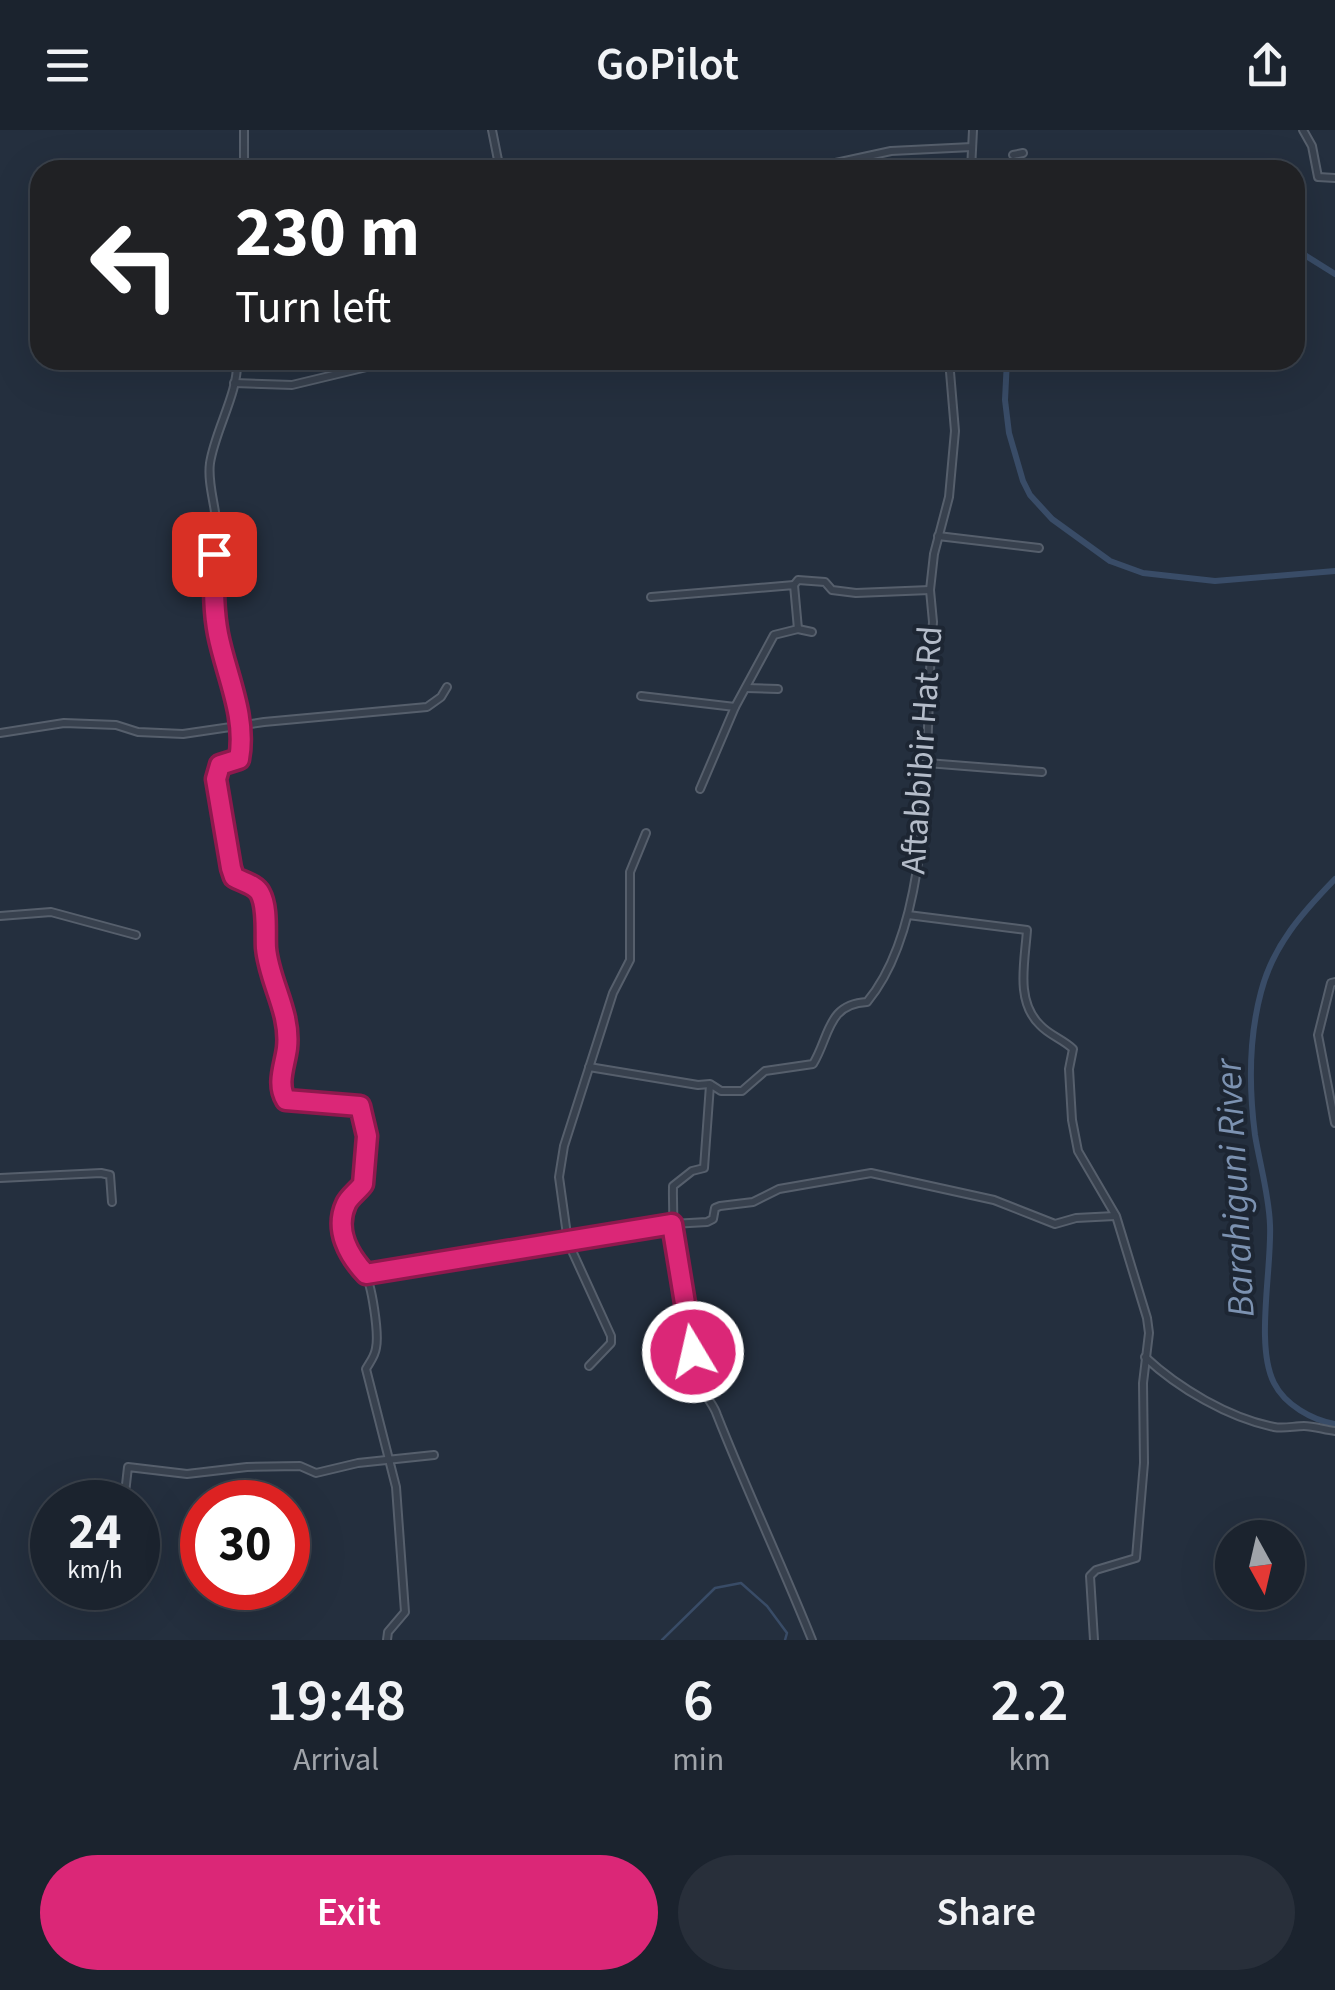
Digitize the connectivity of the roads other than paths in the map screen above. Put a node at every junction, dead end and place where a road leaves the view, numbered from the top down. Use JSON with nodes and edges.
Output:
{"nodes":[{"id":1,"x":244,"y":130,"type":"edge"},
{"id":2,"x":492,"y":130,"type":"edge"},
{"id":3,"x":973,"y":130,"type":"edge"},
{"id":4,"x":1303,"y":130,"type":"edge"},
{"id":5,"x":972,"y":147,"type":"junction"},
{"id":6,"x":1022,"y":153,"type":"dead end"},
{"id":7,"x":1013,"y":155,"type":"dead end"},
{"id":8,"x":244,"y":160,"type":"edge"},
{"id":9,"x":498,"y":160,"type":"edge"},
{"id":10,"x":847,"y":160,"type":"edge"},
{"id":11,"x":972,"y":160,"type":"edge"},
{"id":12,"x":1335,"y":178,"type":"edge"},
{"id":13,"x":236,"y":370,"type":"edge"},
{"id":14,"x":354,"y":370,"type":"edge"},
{"id":15,"x":950,"y":370,"type":"edge"},
{"id":16,"x":234,"y":383,"type":"junction"},
{"id":17,"x":938,"y":536,"type":"junction"},
{"id":18,"x":1038,"y":548,"type":"dead end"},
{"id":19,"x":794,"y":585,"type":"junction"},
{"id":20,"x":930,"y":590,"type":"junction"},
{"id":21,"x":651,"y":598,"type":"dead end"},
{"id":22,"x":798,"y":629,"type":"junction"},
{"id":23,"x":812,"y":632,"type":"dead end"},
{"id":24,"x":447,"y":687,"type":"dead end"},
{"id":25,"x":746,"y":688,"type":"junction"},
{"id":26,"x":778,"y":689,"type":"dead end"},
{"id":27,"x":641,"y":696,"type":"dead end"},
{"id":28,"x":735,"y":707,"type":"junction"},
{"id":29,"x":239,"y":726,"type":"junction"},
{"id":30,"x":0,"y":733,"type":"edge"},
{"id":31,"x":927,"y":763,"type":"junction"},
{"id":32,"x":1042,"y":772,"type":"dead end"},
{"id":33,"x":700,"y":789,"type":"dead end"},
{"id":34,"x":646,"y":833,"type":"dead end"},
{"id":35,"x":0,"y":916,"type":"edge"},
{"id":36,"x":908,"y":916,"type":"junction"},
{"id":37,"x":136,"y":935,"type":"dead end"},
{"id":38,"x":1335,"y":982,"type":"edge"},
{"id":39,"x":589,"y":1067,"type":"junction"},
{"id":40,"x":710,"y":1084,"type":"junction"},
{"id":41,"x":1335,"y":1123,"type":"edge"},
{"id":42,"x":0,"y":1178,"type":"edge"},
{"id":43,"x":112,"y":1202,"type":"dead end"},
{"id":44,"x":1116,"y":1216,"type":"junction"},
{"id":45,"x":672,"y":1224,"type":"junction"},
{"id":46,"x":568,"y":1242,"type":"junction"},
{"id":47,"x":366,"y":1274,"type":"junction"},
{"id":48,"x":1144,"y":1356,"type":"junction"},
{"id":49,"x":590,"y":1366,"type":"dead end"},
{"id":50,"x":1335,"y":1431,"type":"edge"},
{"id":51,"x":434,"y":1455,"type":"dead end"},
{"id":52,"x":390,"y":1460,"type":"junction"},
{"id":53,"x":127,"y":1480,"type":"edge"},
{"id":54,"x":387,"y":1640,"type":"edge"},
{"id":55,"x":812,"y":1640,"type":"edge"},
{"id":56,"x":1094,"y":1640,"type":"edge"}],
"edges":[{"from":1,"to":8,"type":"street"},
{"from":2,"to":9,"type":"street"},
{"from":3,"to":5,"type":"street"},
{"from":4,"to":12,"type":"street"},
{"from":5,"to":10,"type":"street"},
{"from":5,"to":11,"type":"street"},
{"from":6,"to":7,"type":"street"},
{"from":13,"to":16,"type":"street"},
{"from":14,"to":16,"type":"street"},
{"from":15,"to":17,"type":"street","name":"Aftabbibir Hat Rd"},
{"from":16,"to":29,"type":"street"},
{"from":17,"to":18,"type":"street"},
{"from":17,"to":20,"type":"street","name":"Aftabbibir Hat Rd"},
{"from":19,"to":20,"type":"street"},
{"from":19,"to":21,"type":"street"},
{"from":19,"to":22,"type":"street"},
{"from":20,"to":31,"type":"street","name":"Aftabbibir Hat Rd"},
{"from":22,"to":23,"type":"street"},
{"from":22,"to":25,"type":"street"},
{"from":24,"to":29,"type":"street"},
{"from":25,"to":26,"type":"street"},
{"from":25,"to":28,"type":"street"},
{"from":27,"to":28,"type":"street"},
{"from":28,"to":33,"type":"street"},
{"from":29,"to":30,"type":"street"},
{"from":29,"to":47,"type":"street"},
{"from":31,"to":32,"type":"street"},
{"from":31,"to":36,"type":"street","name":"Aftabbibir Hat Rd"},
{"from":34,"to":39,"type":"street"},
{"from":35,"to":37,"type":"street"},
{"from":36,"to":40,"type":"street","name":"Aftabbibir Hat Rd"},
{"from":36,"to":44,"type":"street"},
{"from":38,"to":41,"type":"street"},
{"from":39,"to":40,"type":"street"},
{"from":39,"to":46,"type":"street"},
{"from":40,"to":45,"type":"street"},
{"from":42,"to":43,"type":"street"},
{"from":44,"to":45,"type":"street"},
{"from":44,"to":48,"type":"street"},
{"from":45,"to":46,"type":"street"},
{"from":45,"to":55,"type":"street"},
{"from":46,"to":47,"type":"street"},
{"from":46,"to":49,"type":"street"},
{"from":47,"to":52,"type":"street"},
{"from":48,"to":50,"type":"street"},
{"from":48,"to":56,"type":"street"},
{"from":51,"to":52,"type":"street"},
{"from":52,"to":53,"type":"street"},
{"from":52,"to":54,"type":"street"}]}
